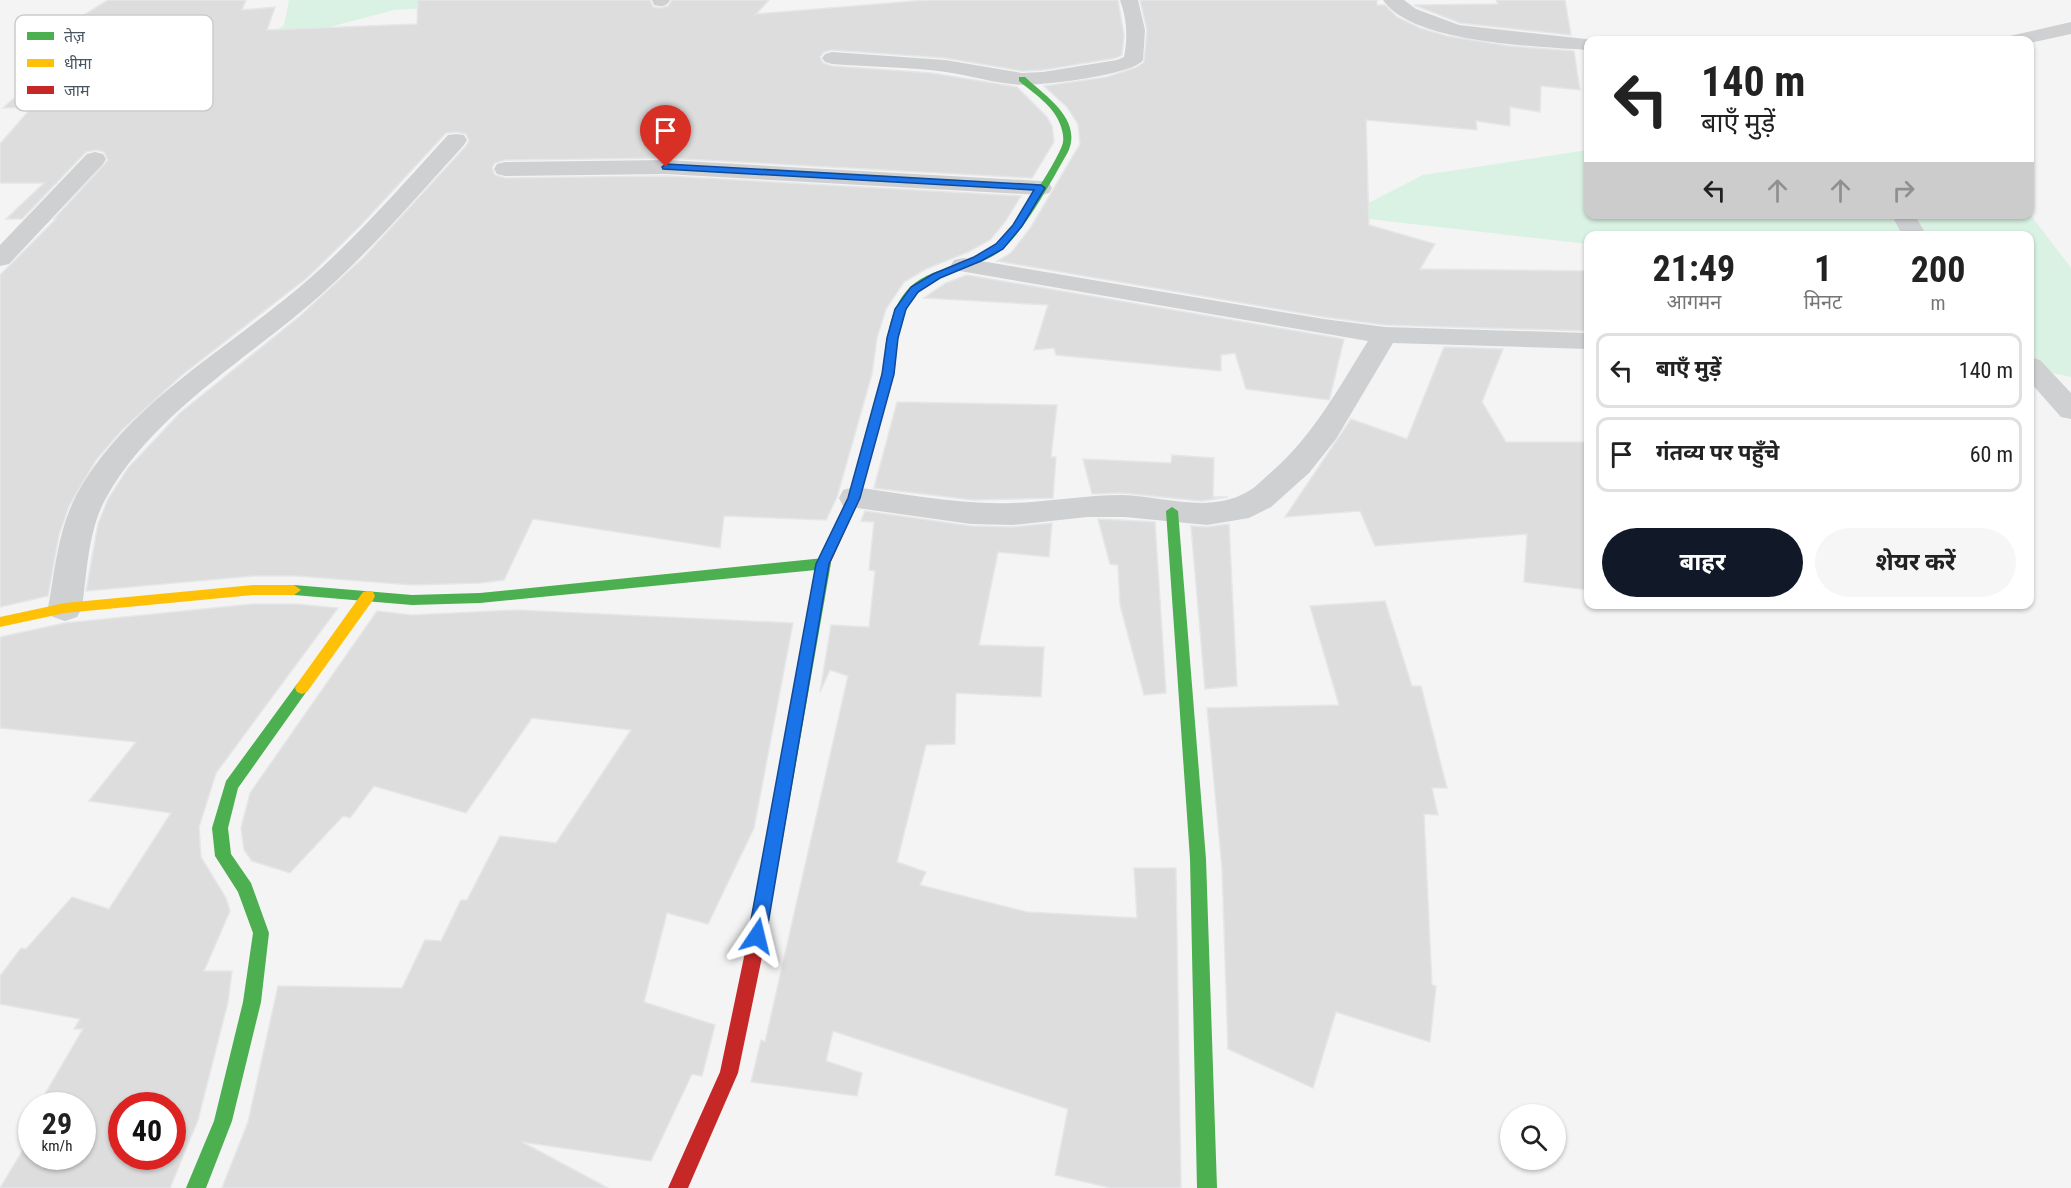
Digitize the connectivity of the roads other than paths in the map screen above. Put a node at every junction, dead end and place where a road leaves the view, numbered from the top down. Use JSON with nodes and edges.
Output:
{"nodes":[{"id":1,"x":1129,"y":0,"type":"edge"},
{"id":2,"x":1392,"y":0,"type":"edge"},
{"id":3,"x":2071,"y":28,"type":"edge"},
{"id":4,"x":2034,"y":36,"type":"edge"},
{"id":5,"x":1584,"y":44,"type":"edge"},
{"id":6,"x":832,"y":58,"type":"dead end"},
{"id":7,"x":1022,"y":79,"type":"junction"},
{"id":8,"x":456,"y":141,"type":"dead end"},
{"id":9,"x":95,"y":159,"type":"dead end"},
{"id":10,"x":505,"y":169,"type":"dead end"},
{"id":11,"x":1041,"y":188,"type":"junction"},
{"id":12,"x":0,"y":259,"type":"edge"},
{"id":13,"x":963,"y":265,"type":"junction"},
{"id":14,"x":1385,"y":335,"type":"junction"},
{"id":15,"x":1584,"y":342,"type":"edge"},
{"id":16,"x":2039,"y":385,"type":"edge"},
{"id":17,"x":2071,"y":410,"type":"edge"},
{"id":18,"x":854,"y":498,"type":"junction"},
{"id":19,"x":1172,"y":511,"type":"junction"},
{"id":20,"x":823,"y":564,"type":"junction"},
{"id":21,"x":368,"y":596,"type":"junction"},
{"id":22,"x":65,"y":608,"type":"junction"},
{"id":23,"x":0,"y":622,"type":"edge"},
{"id":24,"x":196,"y":1188,"type":"edge"},
{"id":25,"x":678,"y":1188,"type":"edge"},
{"id":26,"x":1207,"y":1188,"type":"edge"}],
"edges":[{"from":1,"to":7,"type":"street"},
{"from":2,"to":5,"type":"street"},
{"from":3,"to":4,"type":"street"},
{"from":6,"to":7,"type":"street"},
{"from":7,"to":11,"type":"street"},
{"from":8,"to":22,"type":"street"},
{"from":9,"to":12,"type":"street"},
{"from":10,"to":11,"type":"street"},
{"from":11,"to":13,"type":"street"},
{"from":13,"to":14,"type":"street"},
{"from":13,"to":18,"type":"street"},
{"from":14,"to":15,"type":"street"},
{"from":14,"to":19,"type":"street"},
{"from":16,"to":17,"type":"street"},
{"from":18,"to":19,"type":"street"},
{"from":18,"to":20,"type":"street"},
{"from":19,"to":26,"type":"street"},
{"from":20,"to":21,"type":"street"},
{"from":20,"to":25,"type":"street"},
{"from":21,"to":22,"type":"street"},
{"from":21,"to":24,"type":"street"},
{"from":22,"to":23,"type":"street"}]}
